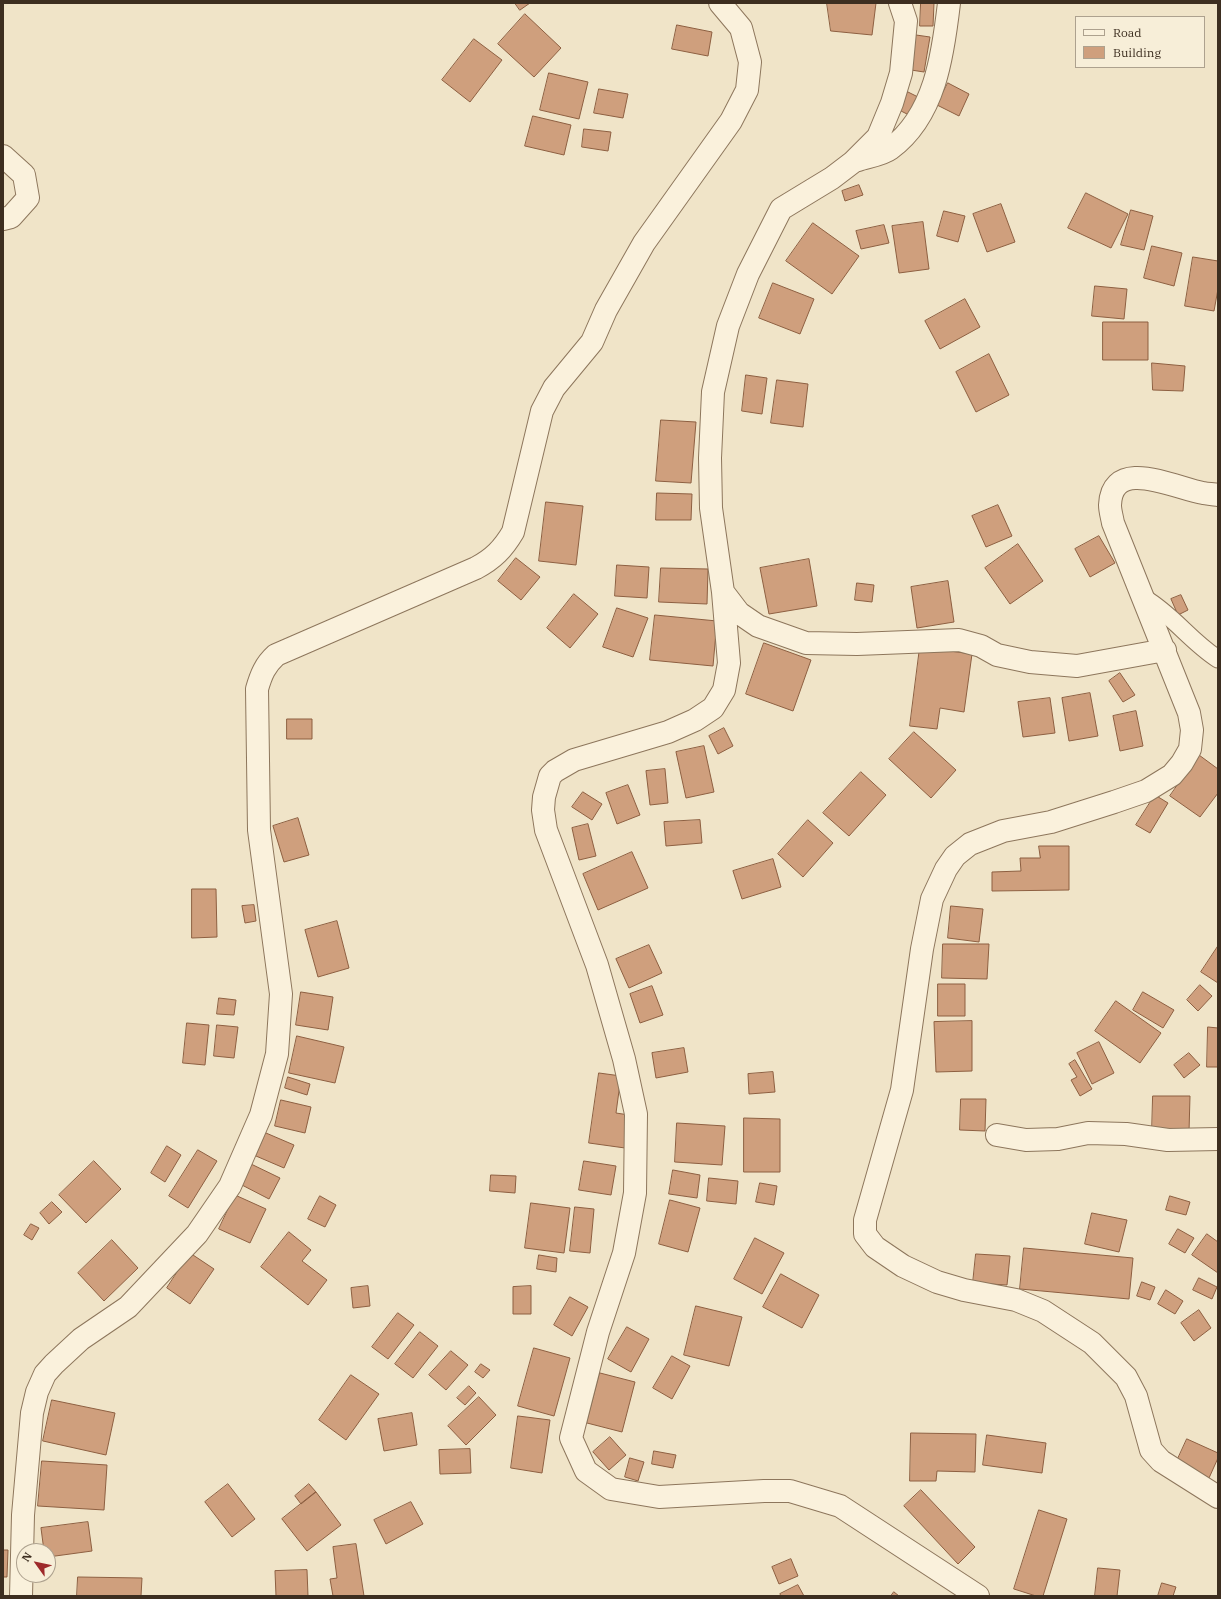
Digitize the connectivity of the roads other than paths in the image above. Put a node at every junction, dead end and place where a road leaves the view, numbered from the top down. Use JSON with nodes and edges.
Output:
{"nodes":[{"id":1,"x":720,"y":3,"type":"edge"},
{"id":2,"x":900,"y":3,"type":"edge"},
{"id":3,"x":949,"y":3,"type":"edge"},
{"id":4,"x":3,"y":156,"type":"edge"},
{"id":5,"x":853,"y":162,"type":"junction"},
{"id":6,"x":3,"y":219,"type":"edge"},
{"id":7,"x":1218,"y":495,"type":"edge"},
{"id":8,"x":722,"y":592,"type":"junction"},
{"id":9,"x":1144,"y":598,"type":"junction"},
{"id":10,"x":1164,"y":650,"type":"junction"},
{"id":11,"x":1218,"y":659,"type":"edge"},
{"id":12,"x":997,"y":1135,"type":"dead end"},
{"id":13,"x":1218,"y":1139,"type":"edge"},
{"id":14,"x":1218,"y":1497,"type":"edge"},
{"id":15,"x":21,"y":1596,"type":"edge"},
{"id":16,"x":978,"y":1596,"type":"edge"}],
"edges":[{"from":1,"to":15,"type":"street"},
{"from":2,"to":5,"type":"street"},
{"from":3,"to":5,"type":"street"},
{"from":4,"to":6,"type":"street"},
{"from":5,"to":8,"type":"street"},
{"from":7,"to":9,"type":"street"},
{"from":8,"to":10,"type":"street"},
{"from":8,"to":16,"type":"street"},
{"from":9,"to":10,"type":"street"},
{"from":9,"to":11,"type":"lane"},
{"from":10,"to":14,"type":"street"},
{"from":12,"to":13,"type":"street"}]}
